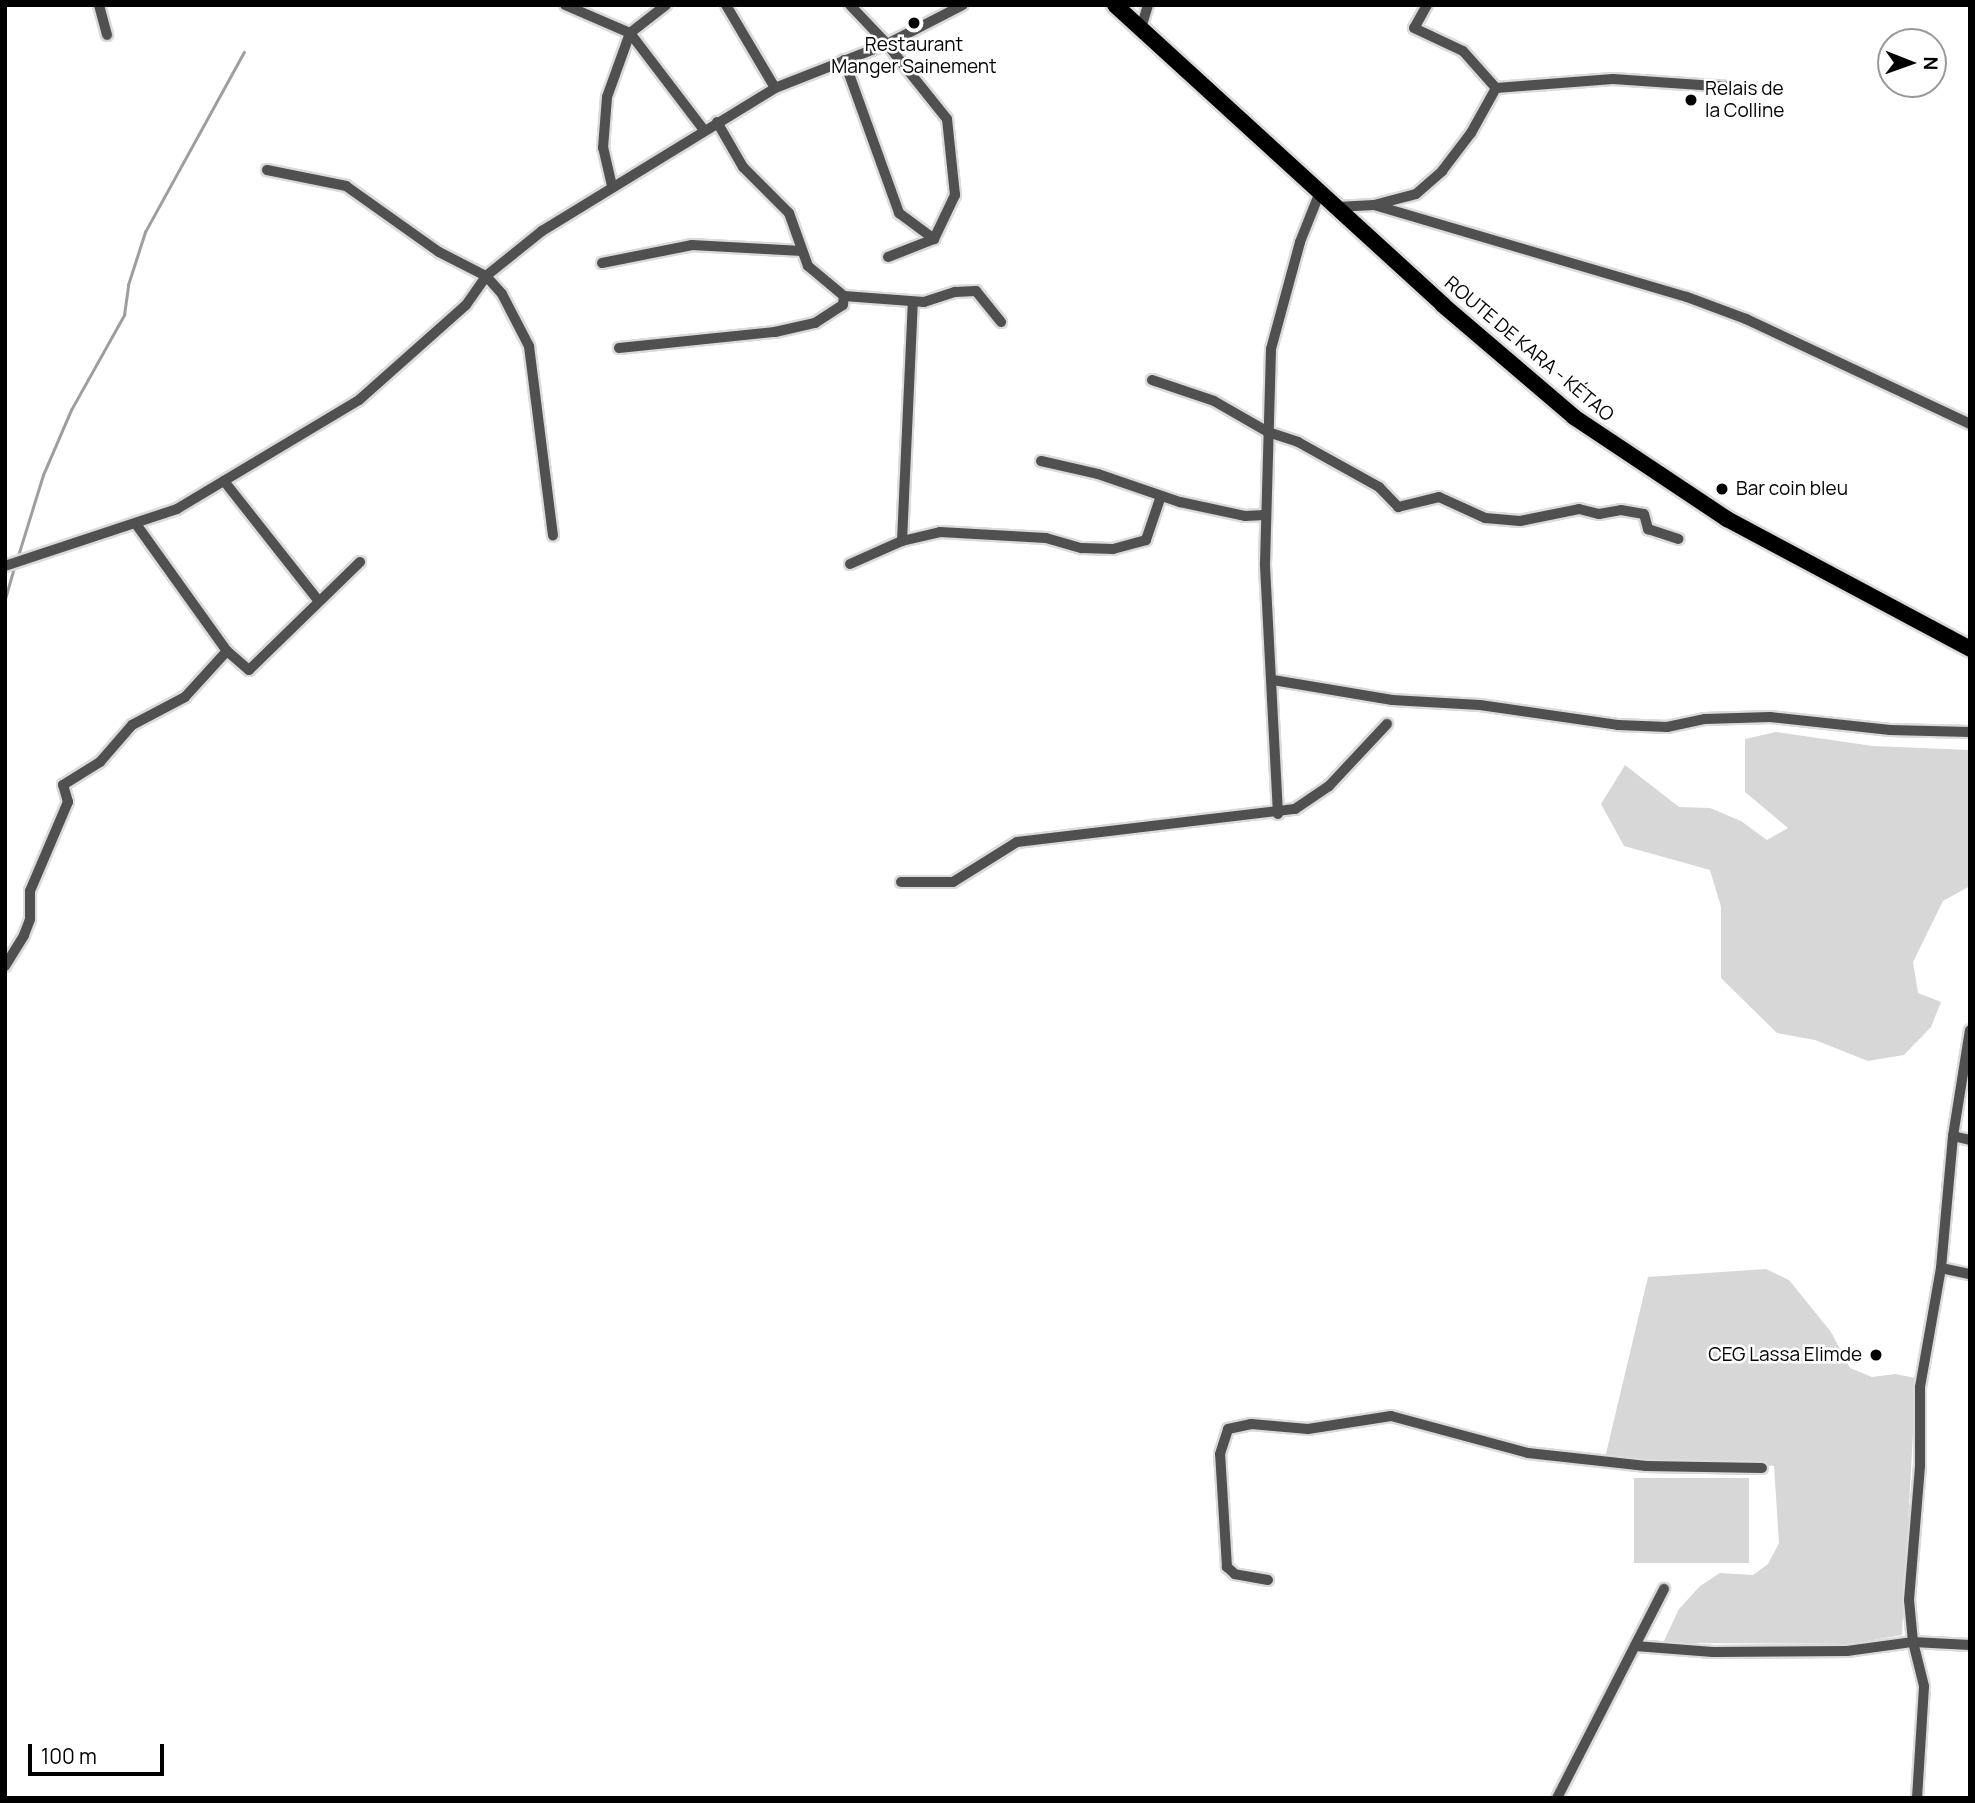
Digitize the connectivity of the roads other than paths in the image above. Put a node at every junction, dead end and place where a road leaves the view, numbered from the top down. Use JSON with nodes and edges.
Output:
{"nodes":[{"id":1,"x":99,"y":5,"type":"edge"},
{"id":2,"x":565,"y":5,"type":"edge"},
{"id":3,"x":666,"y":5,"type":"edge"},
{"id":4,"x":726,"y":5,"type":"edge"},
{"id":5,"x":850,"y":5,"type":"edge"},
{"id":6,"x":963,"y":5,"type":"edge"},
{"id":7,"x":1115,"y":5,"type":"edge"},
{"id":8,"x":1147,"y":5,"type":"edge"},
{"id":9,"x":1427,"y":5,"type":"edge"},
{"id":10,"x":1141,"y":28,"type":"junction"},
{"id":11,"x":630,"y":33,"type":"junction"},
{"id":12,"x":107,"y":35,"type":"dead end"},
{"id":13,"x":887,"y":44,"type":"junction"},
{"id":14,"x":844,"y":60,"type":"junction"},
{"id":15,"x":1730,"y":87,"type":"dead end"},
{"id":16,"x":775,"y":88,"type":"junction"},
{"id":17,"x":1496,"y":89,"type":"junction"},
{"id":18,"x":717,"y":122,"type":"junction"},
{"id":19,"x":704,"y":130,"type":"junction"},
{"id":20,"x":267,"y":170,"type":"dead end"},
{"id":21,"x":612,"y":186,"type":"junction"},
{"id":22,"x":1320,"y":192,"type":"junction"},
{"id":23,"x":1374,"y":205,"type":"junction"},
{"id":24,"x":1336,"y":207,"type":"junction"},
{"id":25,"x":934,"y":239,"type":"junction"},
{"id":26,"x":802,"y":251,"type":"junction"},
{"id":27,"x":888,"y":257,"type":"dead end"},
{"id":28,"x":602,"y":263,"type":"dead end"},
{"id":29,"x":486,"y":276,"type":"junction"},
{"id":30,"x":844,"y":296,"type":"junction"},
{"id":31,"x":913,"y":302,"type":"junction"},
{"id":32,"x":1001,"y":322,"type":"dead end"},
{"id":33,"x":619,"y":348,"type":"dead end"},
{"id":34,"x":1152,"y":380,"type":"dead end"},
{"id":35,"x":1970,"y":424,"type":"edge"},
{"id":36,"x":1268,"y":432,"type":"junction"},
{"id":37,"x":1041,"y":461,"type":"dead end"},
{"id":38,"x":224,"y":481,"type":"junction"},
{"id":39,"x":1161,"y":496,"type":"junction"},
{"id":40,"x":1265,"y":515,"type":"junction"},
{"id":41,"x":136,"y":524,"type":"junction"},
{"id":42,"x":554,"y":535,"type":"dead end"},
{"id":43,"x":1678,"y":539,"type":"dead end"},
{"id":44,"x":902,"y":541,"type":"junction"},
{"id":45,"x":360,"y":562,"type":"dead end"},
{"id":46,"x":850,"y":564,"type":"dead end"},
{"id":47,"x":5,"y":566,"type":"edge"},
{"id":48,"x":318,"y":600,"type":"junction"},
{"id":49,"x":1970,"y":649,"type":"edge"},
{"id":50,"x":227,"y":651,"type":"junction"},
{"id":51,"x":1273,"y":680,"type":"junction"},
{"id":52,"x":1387,"y":724,"type":"dead end"},
{"id":53,"x":1970,"y":732,"type":"edge"},
{"id":54,"x":1278,"y":814,"type":"junction"},
{"id":55,"x":901,"y":882,"type":"dead end"},
{"id":56,"x":5,"y":966,"type":"edge"},
{"id":57,"x":1970,"y":1030,"type":"edge"},
{"id":58,"x":1953,"y":1136,"type":"junction"},
{"id":59,"x":1970,"y":1140,"type":"edge"},
{"id":60,"x":1941,"y":1268,"type":"junction"},
{"id":61,"x":1970,"y":1274,"type":"edge"},
{"id":62,"x":1762,"y":1468,"type":"dead end"},
{"id":63,"x":1268,"y":1580,"type":"dead end"},
{"id":64,"x":1664,"y":1589,"type":"dead end"},
{"id":65,"x":1913,"y":1642,"type":"junction"},
{"id":66,"x":1970,"y":1645,"type":"edge"},
{"id":67,"x":1635,"y":1646,"type":"junction"},
{"id":68,"x":1557,"y":1798,"type":"edge"},
{"id":69,"x":1917,"y":1798,"type":"edge"}],
"edges":[{"from":1,"to":12,"type":"street"},
{"from":2,"to":11,"type":"street"},
{"from":3,"to":11,"type":"street"},
{"from":4,"to":16,"type":"street"},
{"from":5,"to":13,"type":"street"},
{"from":6,"to":13,"type":"street"},
{"from":7,"to":10,"type":"main road","name":"ROUTE DE KARA - KÉTAO"},
{"from":8,"to":10,"type":"street"},
{"from":9,"to":17,"type":"street"},
{"from":10,"to":22,"type":"main road","name":"ROUTE DE KARA - KÉTAO"},
{"from":11,"to":19,"type":"street"},
{"from":11,"to":21,"type":"street"},
{"from":13,"to":14,"type":"street"},
{"from":13,"to":25,"type":"street"},
{"from":14,"to":16,"type":"street"},
{"from":14,"to":25,"type":"street"},
{"from":15,"to":17,"type":"street"},
{"from":16,"to":18,"type":"street"},
{"from":17,"to":23,"type":"street"},
{"from":18,"to":19,"type":"street"},
{"from":18,"to":26,"type":"street"},
{"from":19,"to":21,"type":"street"},
{"from":20,"to":29,"type":"street"},
{"from":21,"to":29,"type":"street"},
{"from":22,"to":24,"type":"main road","name":"ROUTE DE KARA - KÉTAO"},
{"from":22,"to":36,"type":"street"},
{"from":23,"to":24,"type":"street"},
{"from":23,"to":35,"type":"street"},
{"from":24,"to":49,"type":"main road","name":"ROUTE DE KARA - KÉTAO"},
{"from":25,"to":27,"type":"street"},
{"from":26,"to":28,"type":"street"},
{"from":26,"to":30,"type":"street"},
{"from":29,"to":38,"type":"street"},
{"from":29,"to":42,"type":"street"},
{"from":30,"to":31,"type":"street"},
{"from":30,"to":33,"type":"street"},
{"from":31,"to":32,"type":"street"},
{"from":31,"to":44,"type":"street"},
{"from":34,"to":36,"type":"street"},
{"from":36,"to":40,"type":"street"},
{"from":36,"to":43,"type":"street"},
{"from":37,"to":39,"type":"street"},
{"from":38,"to":41,"type":"street"},
{"from":38,"to":48,"type":"street"},
{"from":39,"to":40,"type":"street"},
{"from":39,"to":44,"type":"street"},
{"from":40,"to":51,"type":"street"},
{"from":41,"to":47,"type":"street"},
{"from":41,"to":50,"type":"street"},
{"from":44,"to":46,"type":"street"},
{"from":45,"to":48,"type":"street"},
{"from":48,"to":50,"type":"street"},
{"from":50,"to":56,"type":"street"},
{"from":51,"to":53,"type":"street"},
{"from":51,"to":54,"type":"street"},
{"from":52,"to":54,"type":"street"},
{"from":54,"to":55,"type":"street"},
{"from":57,"to":58,"type":"street"},
{"from":58,"to":59,"type":"street"},
{"from":58,"to":60,"type":"street"},
{"from":60,"to":61,"type":"street"},
{"from":60,"to":65,"type":"street"},
{"from":62,"to":63,"type":"street"},
{"from":64,"to":67,"type":"street"},
{"from":65,"to":66,"type":"street"},
{"from":65,"to":67,"type":"street"},
{"from":65,"to":69,"type":"street"},
{"from":67,"to":68,"type":"street"}]}
